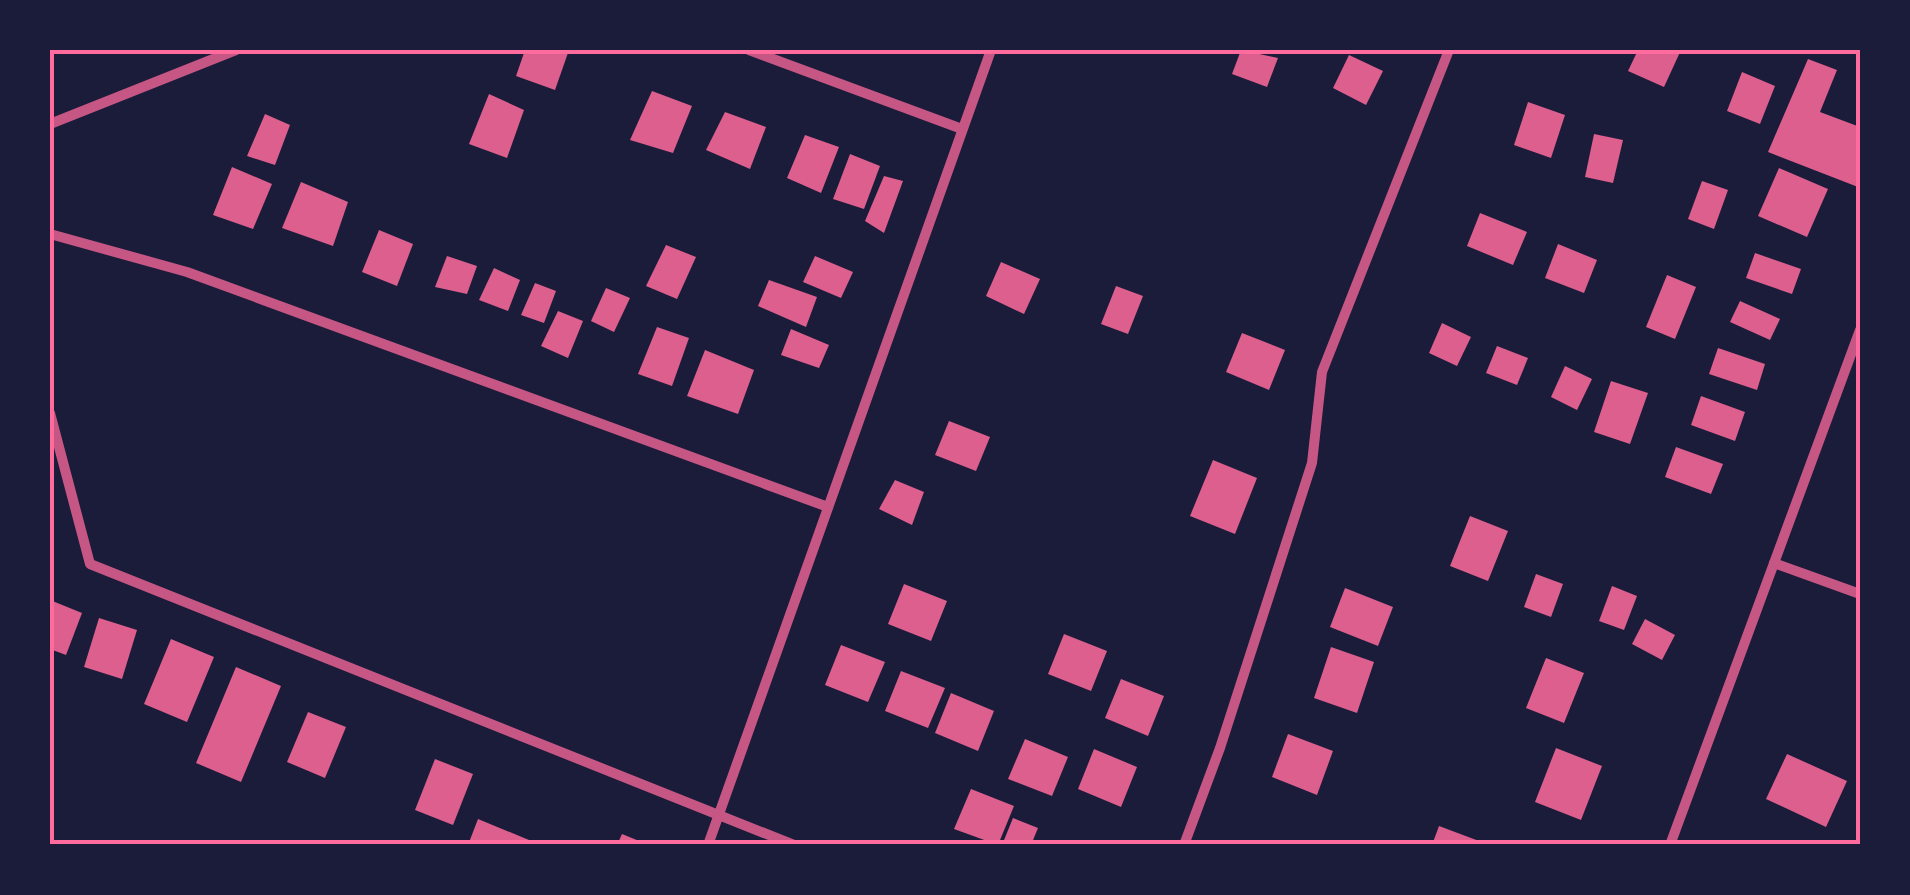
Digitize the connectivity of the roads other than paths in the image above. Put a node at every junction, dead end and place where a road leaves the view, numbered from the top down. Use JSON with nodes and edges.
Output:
{"nodes":[{"id":1,"x":236,"y":50,"type":"edge"},
{"id":2,"x":749,"y":50,"type":"edge"},
{"id":3,"x":991,"y":50,"type":"edge"},
{"id":4,"x":1449,"y":50,"type":"edge"},
{"id":5,"x":50,"y":124,"type":"edge"},
{"id":6,"x":962,"y":129,"type":"junction"},
{"id":7,"x":50,"y":234,"type":"edge"},
{"id":8,"x":1860,"y":330,"type":"edge"},
{"id":9,"x":50,"y":412,"type":"edge"},
{"id":10,"x":828,"y":507,"type":"junction"},
{"id":11,"x":1774,"y":564,"type":"junction"},
{"id":12,"x":1860,"y":594,"type":"edge"},
{"id":13,"x":719,"y":815,"type":"junction"},
{"id":14,"x":708,"y":845,"type":"edge"},
{"id":15,"x":794,"y":845,"type":"edge"},
{"id":16,"x":1184,"y":845,"type":"edge"},
{"id":17,"x":1670,"y":845,"type":"edge"}],
"edges":[{"from":1,"to":5,"type":"street"},
{"from":2,"to":6,"type":"street"},
{"from":3,"to":6,"type":"street"},
{"from":4,"to":16,"type":"street"},
{"from":6,"to":10,"type":"street"},
{"from":7,"to":10,"type":"street"},
{"from":8,"to":11,"type":"street"},
{"from":9,"to":13,"type":"street"},
{"from":10,"to":13,"type":"street"},
{"from":11,"to":12,"type":"street"},
{"from":11,"to":17,"type":"street"},
{"from":13,"to":14,"type":"street"},
{"from":13,"to":15,"type":"street"}]}
